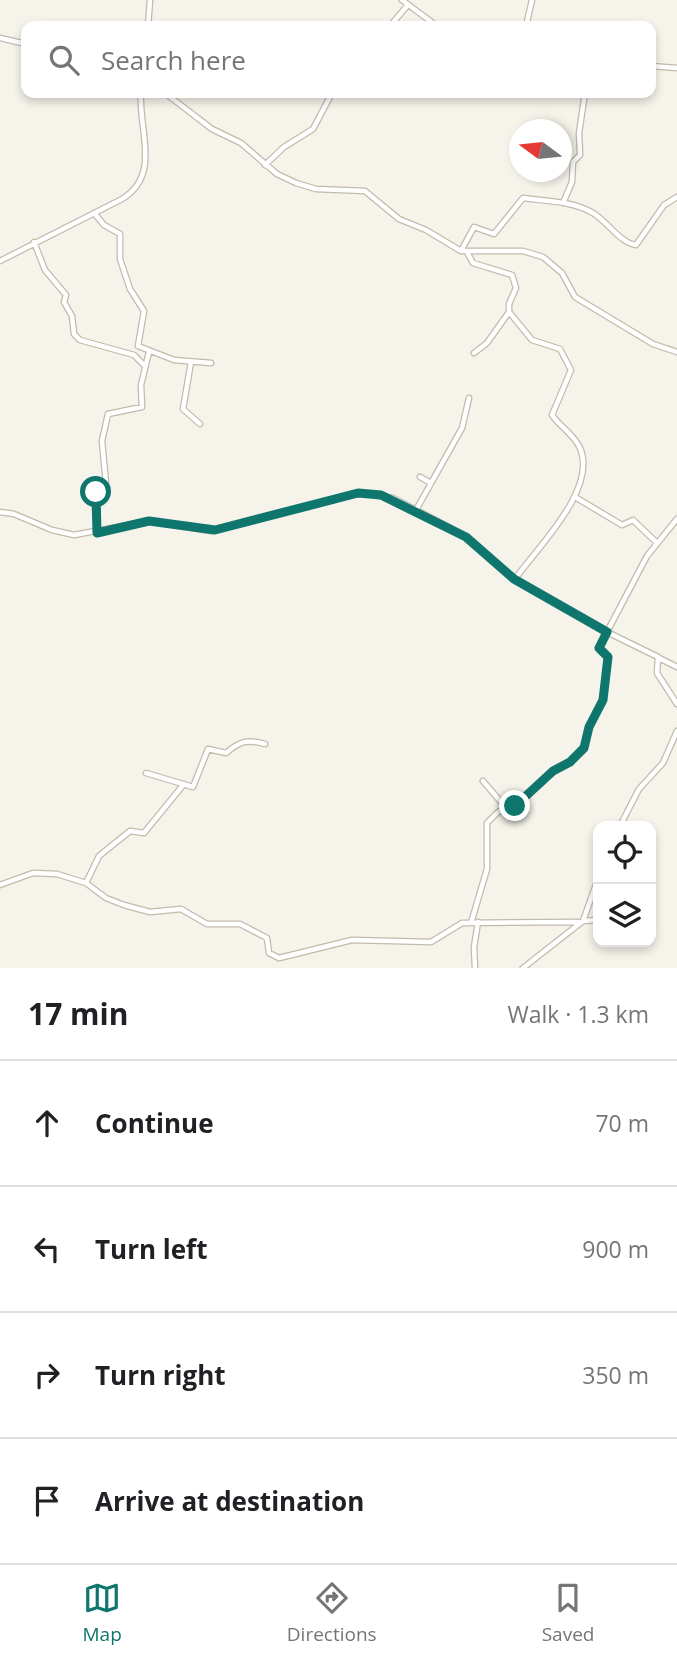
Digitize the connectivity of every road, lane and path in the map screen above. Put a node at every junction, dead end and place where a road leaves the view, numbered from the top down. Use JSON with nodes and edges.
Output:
{"nodes":[{"id":1,"x":150,"y":0,"type":"edge"},
{"id":2,"x":402,"y":0,"type":"edge"},
{"id":3,"x":533,"y":0,"type":"edge"},
{"id":4,"x":407,"y":6,"type":"junction"},
{"id":5,"x":148,"y":21,"type":"edge"},
{"id":6,"x":394,"y":21,"type":"edge"},
{"id":7,"x":430,"y":21,"type":"edge"},
{"id":8,"x":527,"y":21,"type":"edge"},
{"id":9,"x":0,"y":38,"type":"edge"},
{"id":10,"x":21,"y":43,"type":"edge"},
{"id":11,"x":656,"y":66,"type":"edge"},
{"id":12,"x":677,"y":68,"type":"edge"},
{"id":13,"x":141,"y":98,"type":"edge"},
{"id":14,"x":171,"y":98,"type":"edge"},
{"id":15,"x":329,"y":98,"type":"edge"},
{"id":16,"x":585,"y":98,"type":"edge"},
{"id":17,"x":265,"y":165,"type":"junction"},
{"id":18,"x":677,"y":197,"type":"edge"},
{"id":19,"x":563,"y":203,"type":"junction"},
{"id":20,"x":94,"y":213,"type":"junction"},
{"id":21,"x":34,"y":242,"type":"junction"},
{"id":22,"x":464,"y":252,"type":"junction"},
{"id":23,"x":0,"y":261,"type":"edge"},
{"id":24,"x":509,"y":312,"type":"junction"},
{"id":25,"x":149,"y":352,"type":"junction"},
{"id":26,"x":677,"y":352,"type":"edge"},
{"id":27,"x":474,"y":353,"type":"dead end"},
{"id":28,"x":191,"y":362,"type":"junction"},
{"id":29,"x":211,"y":363,"type":"dead end"},
{"id":30,"x":145,"y":366,"type":"junction"},
{"id":31,"x":469,"y":398,"type":"dead end"},
{"id":32,"x":200,"y":424,"type":"dead end"},
{"id":33,"x":420,"y":477,"type":"dead end"},
{"id":34,"x":431,"y":483,"type":"junction"},
{"id":35,"x":575,"y":497,"type":"junction"},
{"id":36,"x":416,"y":510,"type":"junction"},
{"id":37,"x":0,"y":512,"type":"edge"},
{"id":38,"x":677,"y":519,"type":"edge"},
{"id":39,"x":97,"y":533,"type":"junction"},
{"id":40,"x":656,"y":542,"type":"junction"},
{"id":41,"x":514,"y":579,"type":"junction"},
{"id":42,"x":607,"y":632,"type":"junction"},
{"id":43,"x":658,"y":657,"type":"junction"},
{"id":44,"x":677,"y":667,"type":"edge"},
{"id":45,"x":677,"y":704,"type":"edge"},
{"id":46,"x":677,"y":730,"type":"edge"},
{"id":47,"x":265,"y":744,"type":"dead end"},
{"id":48,"x":146,"y":774,"type":"dead end"},
{"id":49,"x":483,"y":781,"type":"dead end"},
{"id":50,"x":184,"y":784,"type":"junction"},
{"id":51,"x":507,"y":809,"type":"junction"},
{"id":52,"x":623,"y":821,"type":"edge"},
{"id":53,"x":86,"y":883,"type":"junction"},
{"id":54,"x":596,"y":884,"type":"edge"},
{"id":55,"x":0,"y":885,"type":"edge"},
{"id":56,"x":593,"y":920,"type":"edge"},
{"id":57,"x":580,"y":921,"type":"junction"},
{"id":58,"x":478,"y":922,"type":"junction"},
{"id":59,"x":471,"y":923,"type":"junction"},
{"id":60,"x":475,"y":968,"type":"edge"},
{"id":61,"x":523,"y":968,"type":"edge"}],
"edges":[{"from":1,"to":5,"type":"street"},
{"from":2,"to":4,"type":"street"},
{"from":3,"to":8,"type":"street"},
{"from":4,"to":6,"type":"street"},
{"from":4,"to":7,"type":"street"},
{"from":9,"to":10,"type":"street"},
{"from":11,"to":12,"type":"street"},
{"from":13,"to":20,"type":"street"},
{"from":14,"to":17,"type":"street"},
{"from":15,"to":17,"type":"street"},
{"from":16,"to":19,"type":"street"},
{"from":17,"to":22,"type":"street"},
{"from":18,"to":19,"type":"street"},
{"from":19,"to":22,"type":"street"},
{"from":20,"to":21,"type":"street"},
{"from":20,"to":25,"type":"street"},
{"from":21,"to":23,"type":"street"},
{"from":21,"to":30,"type":"street"},
{"from":22,"to":24,"type":"street"},
{"from":22,"to":26,"type":"street"},
{"from":24,"to":27,"type":"street"},
{"from":24,"to":35,"type":"street"},
{"from":25,"to":28,"type":"street"},
{"from":25,"to":30,"type":"street"},
{"from":28,"to":29,"type":"street"},
{"from":28,"to":32,"type":"street"},
{"from":30,"to":39,"type":"street"},
{"from":31,"to":34,"type":"street"},
{"from":33,"to":34,"type":"street"},
{"from":34,"to":36,"type":"street"},
{"from":35,"to":40,"type":"street"},
{"from":35,"to":41,"type":"street"},
{"from":36,"to":39,"type":"street"},
{"from":36,"to":41,"type":"street"},
{"from":37,"to":39,"type":"street"},
{"from":38,"to":40,"type":"street"},
{"from":40,"to":42,"type":"street"},
{"from":41,"to":42,"type":"street"},
{"from":42,"to":43,"type":"street"},
{"from":42,"to":51,"type":"street"},
{"from":43,"to":44,"type":"street"},
{"from":43,"to":45,"type":"street"},
{"from":46,"to":52,"type":"street"},
{"from":47,"to":50,"type":"street"},
{"from":48,"to":50,"type":"street"},
{"from":49,"to":51,"type":"street"},
{"from":50,"to":53,"type":"street"},
{"from":51,"to":59,"type":"street"},
{"from":53,"to":55,"type":"street"},
{"from":53,"to":59,"type":"street"},
{"from":54,"to":57,"type":"street"},
{"from":56,"to":57,"type":"street"},
{"from":57,"to":58,"type":"street"},
{"from":57,"to":61,"type":"street"},
{"from":58,"to":59,"type":"street"},
{"from":58,"to":60,"type":"street"}]}
